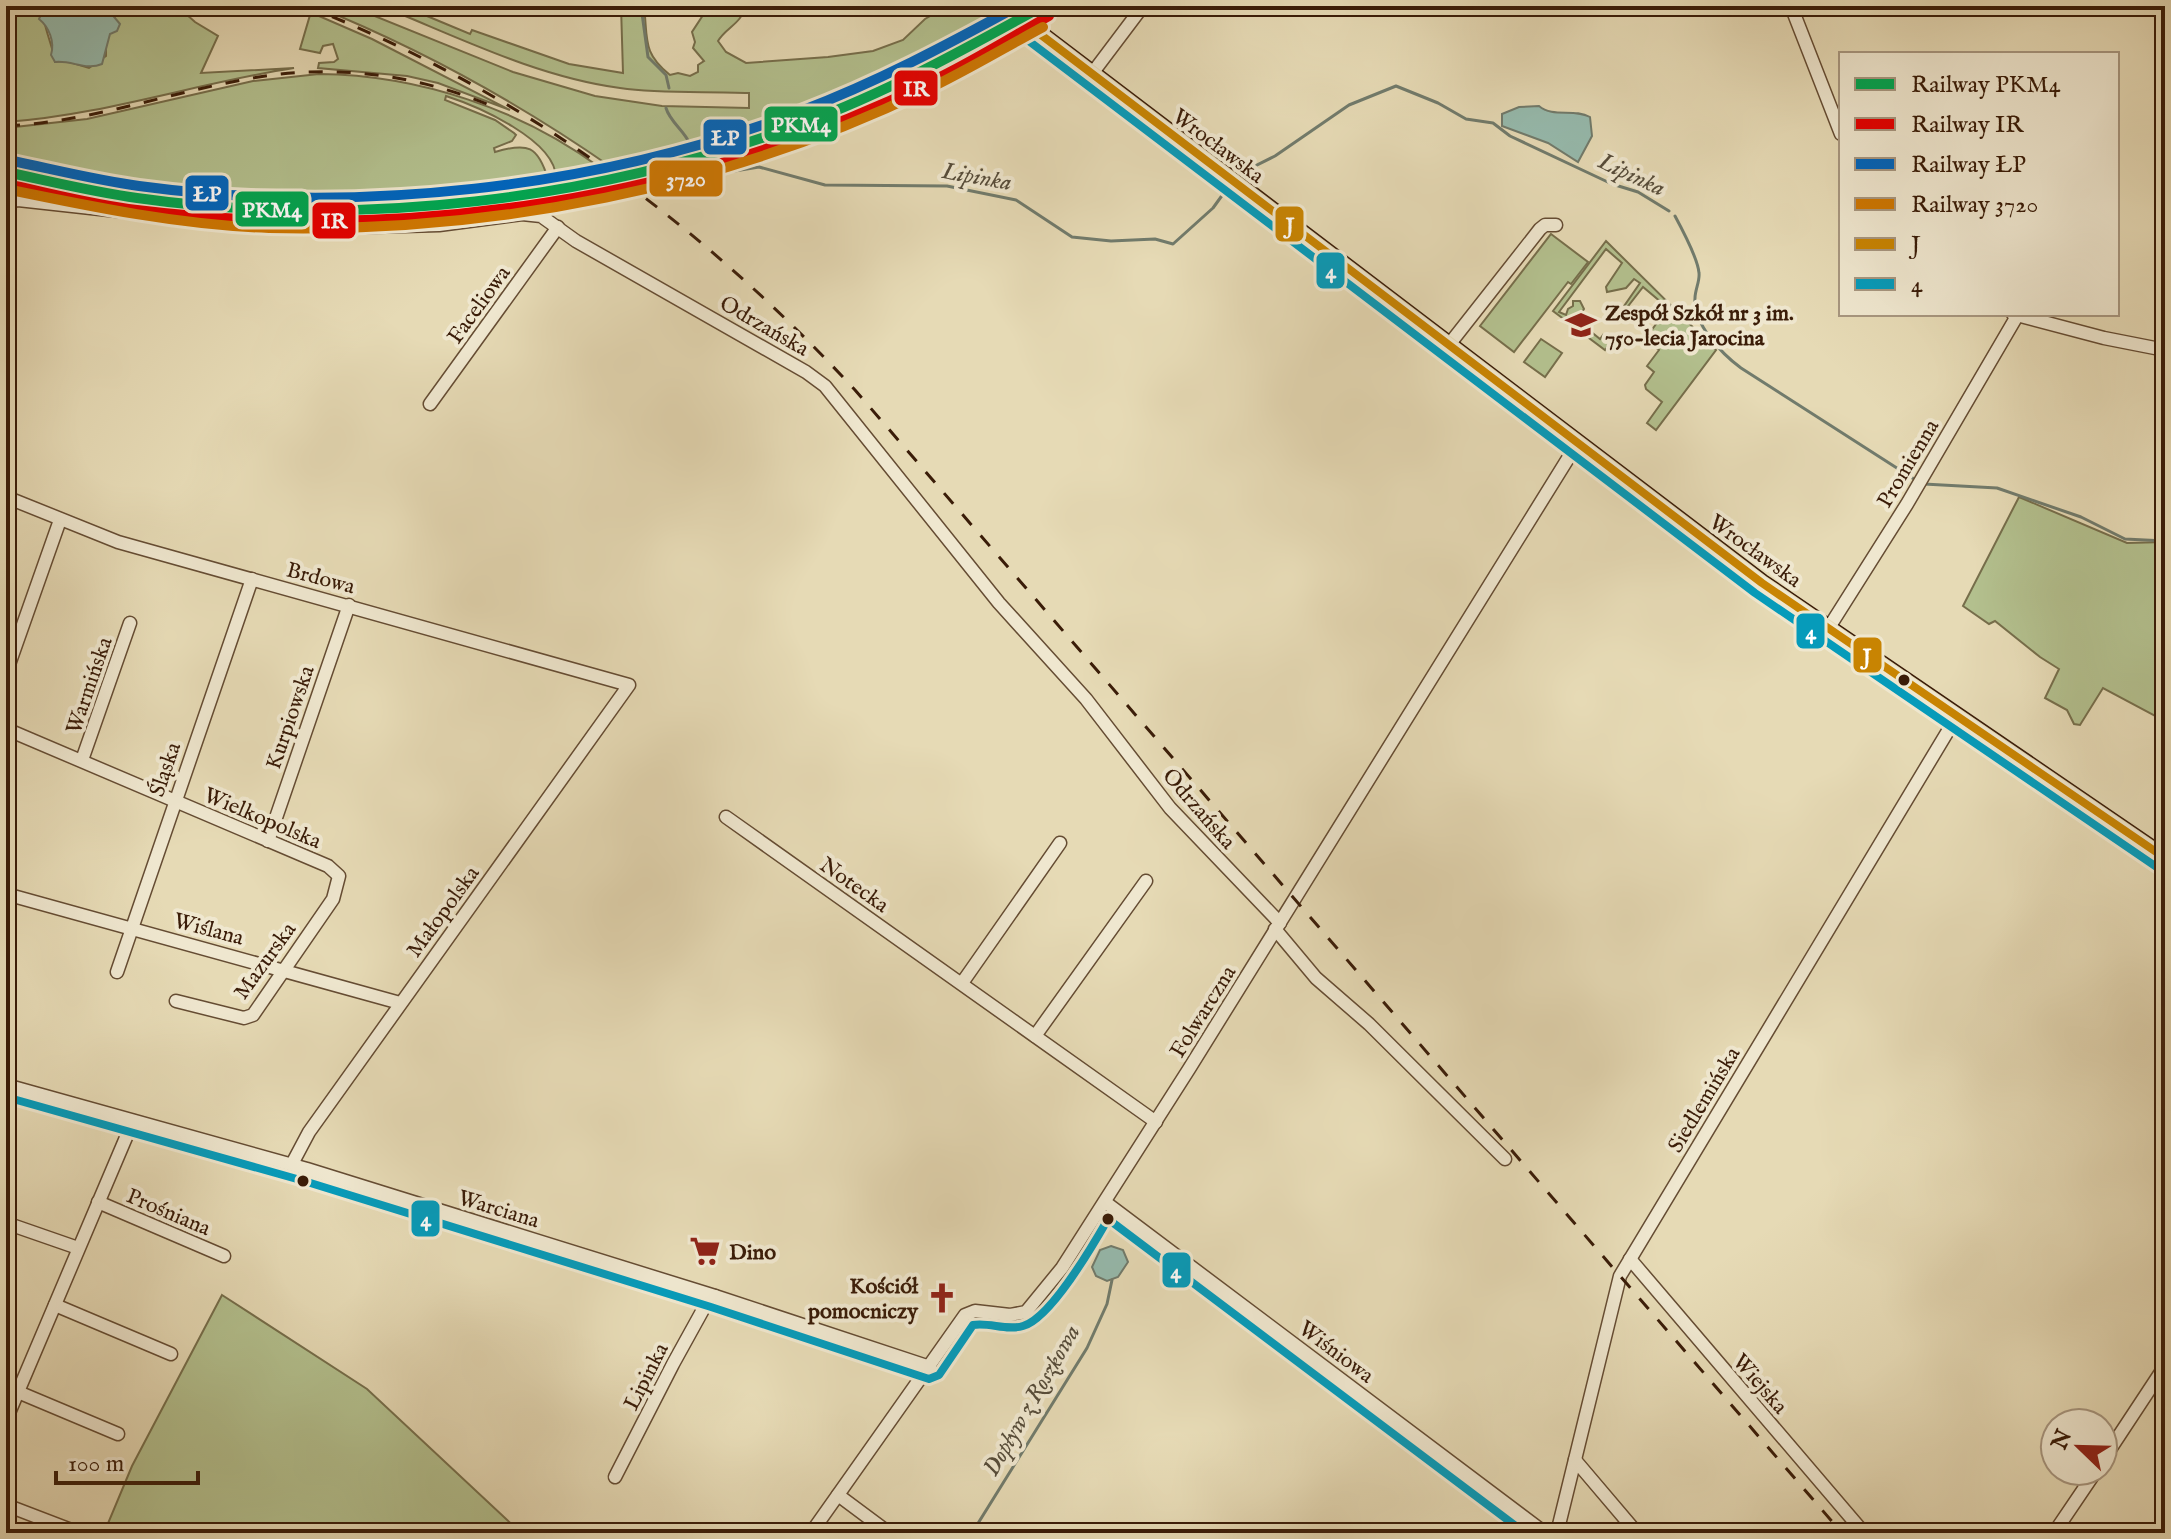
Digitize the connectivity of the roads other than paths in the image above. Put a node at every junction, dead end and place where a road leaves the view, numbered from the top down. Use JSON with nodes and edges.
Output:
{"nodes":[{"id":1,"x":1003,"y":6,"type":"edge"},
{"id":2,"x":1143,"y":6,"type":"edge"},
{"id":3,"x":1791,"y":6,"type":"edge"},
{"id":4,"x":1091,"y":75,"type":"junction"},
{"id":5,"x":1839,"y":129,"type":"edge"},
{"id":6,"x":6,"y":202,"type":"edge"},
{"id":7,"x":1556,"y":225,"type":"dead end"},
{"id":8,"x":558,"y":227,"type":"junction"},
{"id":9,"x":2014,"y":316,"type":"edge"},
{"id":10,"x":2019,"y":316,"type":"edge"},
{"id":11,"x":1448,"y":346,"type":"junction"},
{"id":12,"x":2165,"y":350,"type":"edge"},
{"id":13,"x":430,"y":404,"type":"dead end"},
{"id":14,"x":1577,"y":444,"type":"junction"},
{"id":15,"x":6,"y":497,"type":"edge"},
{"id":16,"x":60,"y":520,"type":"junction"},
{"id":17,"x":252,"y":579,"type":"junction"},
{"id":18,"x":349,"y":605,"type":"junction"},
{"id":19,"x":130,"y":623,"type":"dead end"},
{"id":20,"x":1828,"y":629,"type":"junction"},
{"id":21,"x":6,"y":673,"type":"edge"},
{"id":22,"x":629,"y":685,"type":"joint"},
{"id":23,"x":1957,"y":716,"type":"junction"},
{"id":24,"x":6,"y":729,"type":"edge"},
{"id":25,"x":82,"y":760,"type":"junction"},
{"id":26,"x":174,"y":801,"type":"junction"},
{"id":27,"x":726,"y":817,"type":"dead end"},
{"id":28,"x":268,"y":841,"type":"junction"},
{"id":29,"x":1060,"y":843,"type":"dead end"},
{"id":30,"x":2165,"y":858,"type":"edge"},
{"id":31,"x":328,"y":866,"type":"joint"},
{"id":32,"x":1146,"y":881,"type":"dead end"},
{"id":33,"x":6,"y":894,"type":"edge"},
{"id":34,"x":1278,"y":926,"type":"junction"},
{"id":35,"x":132,"y":928,"type":"junction"},
{"id":36,"x":284,"y":970,"type":"junction"},
{"id":37,"x":117,"y":972,"type":"dead end"},
{"id":38,"x":962,"y":983,"type":"junction"},
{"id":39,"x":176,"y":1001,"type":"dead end"},
{"id":40,"x":400,"y":1003,"type":"junction"},
{"id":41,"x":1035,"y":1036,"type":"junction"},
{"id":42,"x":6,"y":1085,"type":"edge"},
{"id":43,"x":133,"y":1121,"type":"junction"},
{"id":44,"x":1156,"y":1122,"type":"junction"},
{"id":45,"x":1505,"y":1159,"type":"dead end"},
{"id":46,"x":292,"y":1164,"type":"junction"},
{"id":47,"x":98,"y":1202,"type":"junction"},
{"id":48,"x":1105,"y":1202,"type":"junction"},
{"id":49,"x":6,"y":1223,"type":"edge"},
{"id":50,"x":78,"y":1248,"type":"junction"},
{"id":51,"x":224,"y":1256,"type":"dead end"},
{"id":52,"x":1630,"y":1259,"type":"junction"},
{"id":53,"x":715,"y":1296,"type":"junction"},
{"id":54,"x":55,"y":1305,"type":"junction"},
{"id":55,"x":171,"y":1354,"type":"dead end"},
{"id":56,"x":2165,"y":1366,"type":"edge"},
{"id":57,"x":930,"y":1367,"type":"junction"},
{"id":58,"x":18,"y":1392,"type":"junction"},
{"id":59,"x":6,"y":1420,"type":"edge"},
{"id":60,"x":118,"y":1434,"type":"dead end"},
{"id":61,"x":2119,"y":1436,"type":"edge"},
{"id":62,"x":1575,"y":1460,"type":"junction"},
{"id":63,"x":615,"y":1477,"type":"dead end"},
{"id":64,"x":2085,"y":1487,"type":"edge"},
{"id":65,"x":838,"y":1495,"type":"junction"},
{"id":66,"x":6,"y":1505,"type":"edge"},
{"id":67,"x":79,"y":1533,"type":"edge"},
{"id":68,"x":811,"y":1533,"type":"edge"},
{"id":69,"x":889,"y":1533,"type":"edge"},
{"id":70,"x":1545,"y":1533,"type":"edge"},
{"id":71,"x":1557,"y":1533,"type":"edge"},
{"id":72,"x":1637,"y":1533,"type":"edge"},
{"id":73,"x":1864,"y":1533,"type":"edge"},
{"id":74,"x":2054,"y":1533,"type":"edge"}],
"edges":[{"from":1,"to":4,"type":"main road","name":"Wrocławska"},
{"from":2,"to":4,"type":"street"},
{"from":3,"to":5,"type":"street"},
{"from":4,"to":11,"type":"main road","name":"Wrocławska"},
{"from":6,"to":8,"type":"street","name":"Odrzańska"},
{"from":7,"to":11,"type":"street"},
{"from":8,"to":13,"type":"street","name":"Faceliowa"},
{"from":8,"to":34,"type":"street","name":"Odrzańska"},
{"from":9,"to":20,"type":"street","name":"Promienna"},
{"from":10,"to":12,"type":"street"},
{"from":11,"to":14,"type":"main road","name":"Wrocławska"},
{"from":14,"to":20,"type":"main road","name":"Wrocławska"},
{"from":14,"to":34,"type":"street","name":"Folwarczna"},
{"from":15,"to":16,"type":"street","name":"Brdowa"},
{"from":16,"to":17,"type":"street","name":"Brdowa"},
{"from":16,"to":21,"type":"street"},
{"from":17,"to":18,"type":"street","name":"Brdowa"},
{"from":17,"to":26,"type":"street","name":"Śląska"},
{"from":18,"to":22,"type":"street","name":"Brdowa"},
{"from":18,"to":28,"type":"street","name":"Kurpiowska"},
{"from":19,"to":25,"type":"street","name":"Warmińska"},
{"from":20,"to":23,"type":"main road","name":"Wrocławska"},
{"from":22,"to":40,"type":"street","name":"Małopolska"},
{"from":23,"to":30,"type":"main road","name":"Wrocławska"},
{"from":23,"to":52,"type":"street","name":"Siedlemińska"},
{"from":24,"to":25,"type":"street","name":"Wielkopolska"},
{"from":25,"to":26,"type":"street","name":"Wielkopolska"},
{"from":26,"to":28,"type":"street","name":"Wielkopolska"},
{"from":26,"to":35,"type":"street","name":"Śląska"},
{"from":27,"to":38,"type":"street","name":"Notecka"},
{"from":28,"to":31,"type":"street","name":"Wielkopolska"},
{"from":29,"to":38,"type":"street"},
{"from":31,"to":36,"type":"street","name":"Mazurska"},
{"from":32,"to":41,"type":"street"},
{"from":33,"to":35,"type":"street","name":"Wiślana"},
{"from":34,"to":44,"type":"street","name":"Folwarczna"},
{"from":34,"to":45,"type":"street","name":"Odrzańska"},
{"from":35,"to":36,"type":"street","name":"Wiślana"},
{"from":35,"to":37,"type":"street","name":"Śląska"},
{"from":36,"to":39,"type":"street","name":"Mazurska"},
{"from":36,"to":40,"type":"street","name":"Wiślana"},
{"from":38,"to":41,"type":"street","name":"Notecka"},
{"from":40,"to":46,"type":"street","name":"Małopolska"},
{"from":41,"to":44,"type":"street","name":"Notecka"},
{"from":42,"to":43,"type":"street","name":"Warciana"},
{"from":43,"to":46,"type":"street","name":"Warciana"},
{"from":43,"to":47,"type":"street","name":"Prośniana"},
{"from":44,"to":48,"type":"street","name":"Folwarczna"},
{"from":46,"to":53,"type":"street","name":"Warciana"},
{"from":47,"to":50,"type":"street","name":"Prośniana"},
{"from":47,"to":51,"type":"street","name":"Prośniana"},
{"from":48,"to":57,"type":"street","name":"Folwarczna"},
{"from":48,"to":70,"type":"street","name":"Wiśniowa"},
{"from":49,"to":50,"type":"street"},
{"from":50,"to":54,"type":"street","name":"Prośniana"},
{"from":52,"to":62,"type":"street","name":"Siedlemińska"},
{"from":52,"to":73,"type":"street","name":"Wiejska"},
{"from":53,"to":57,"type":"street","name":"Warciana"},
{"from":53,"to":63,"type":"street","name":"Lipinka"},
{"from":54,"to":55,"type":"street"},
{"from":54,"to":58,"type":"street","name":"Prośniana"},
{"from":56,"to":61,"type":"street"},
{"from":57,"to":65,"type":"street","name":"Folwarczna"},
{"from":58,"to":59,"type":"street","name":"Prośniana"},
{"from":58,"to":60,"type":"street"},
{"from":62,"to":71,"type":"street","name":"Siedlemińska"},
{"from":62,"to":72,"type":"street"},
{"from":64,"to":74,"type":"street"},
{"from":65,"to":68,"type":"street","name":"Folwarczna"},
{"from":65,"to":69,"type":"street"},
{"from":66,"to":67,"type":"street"}]}
